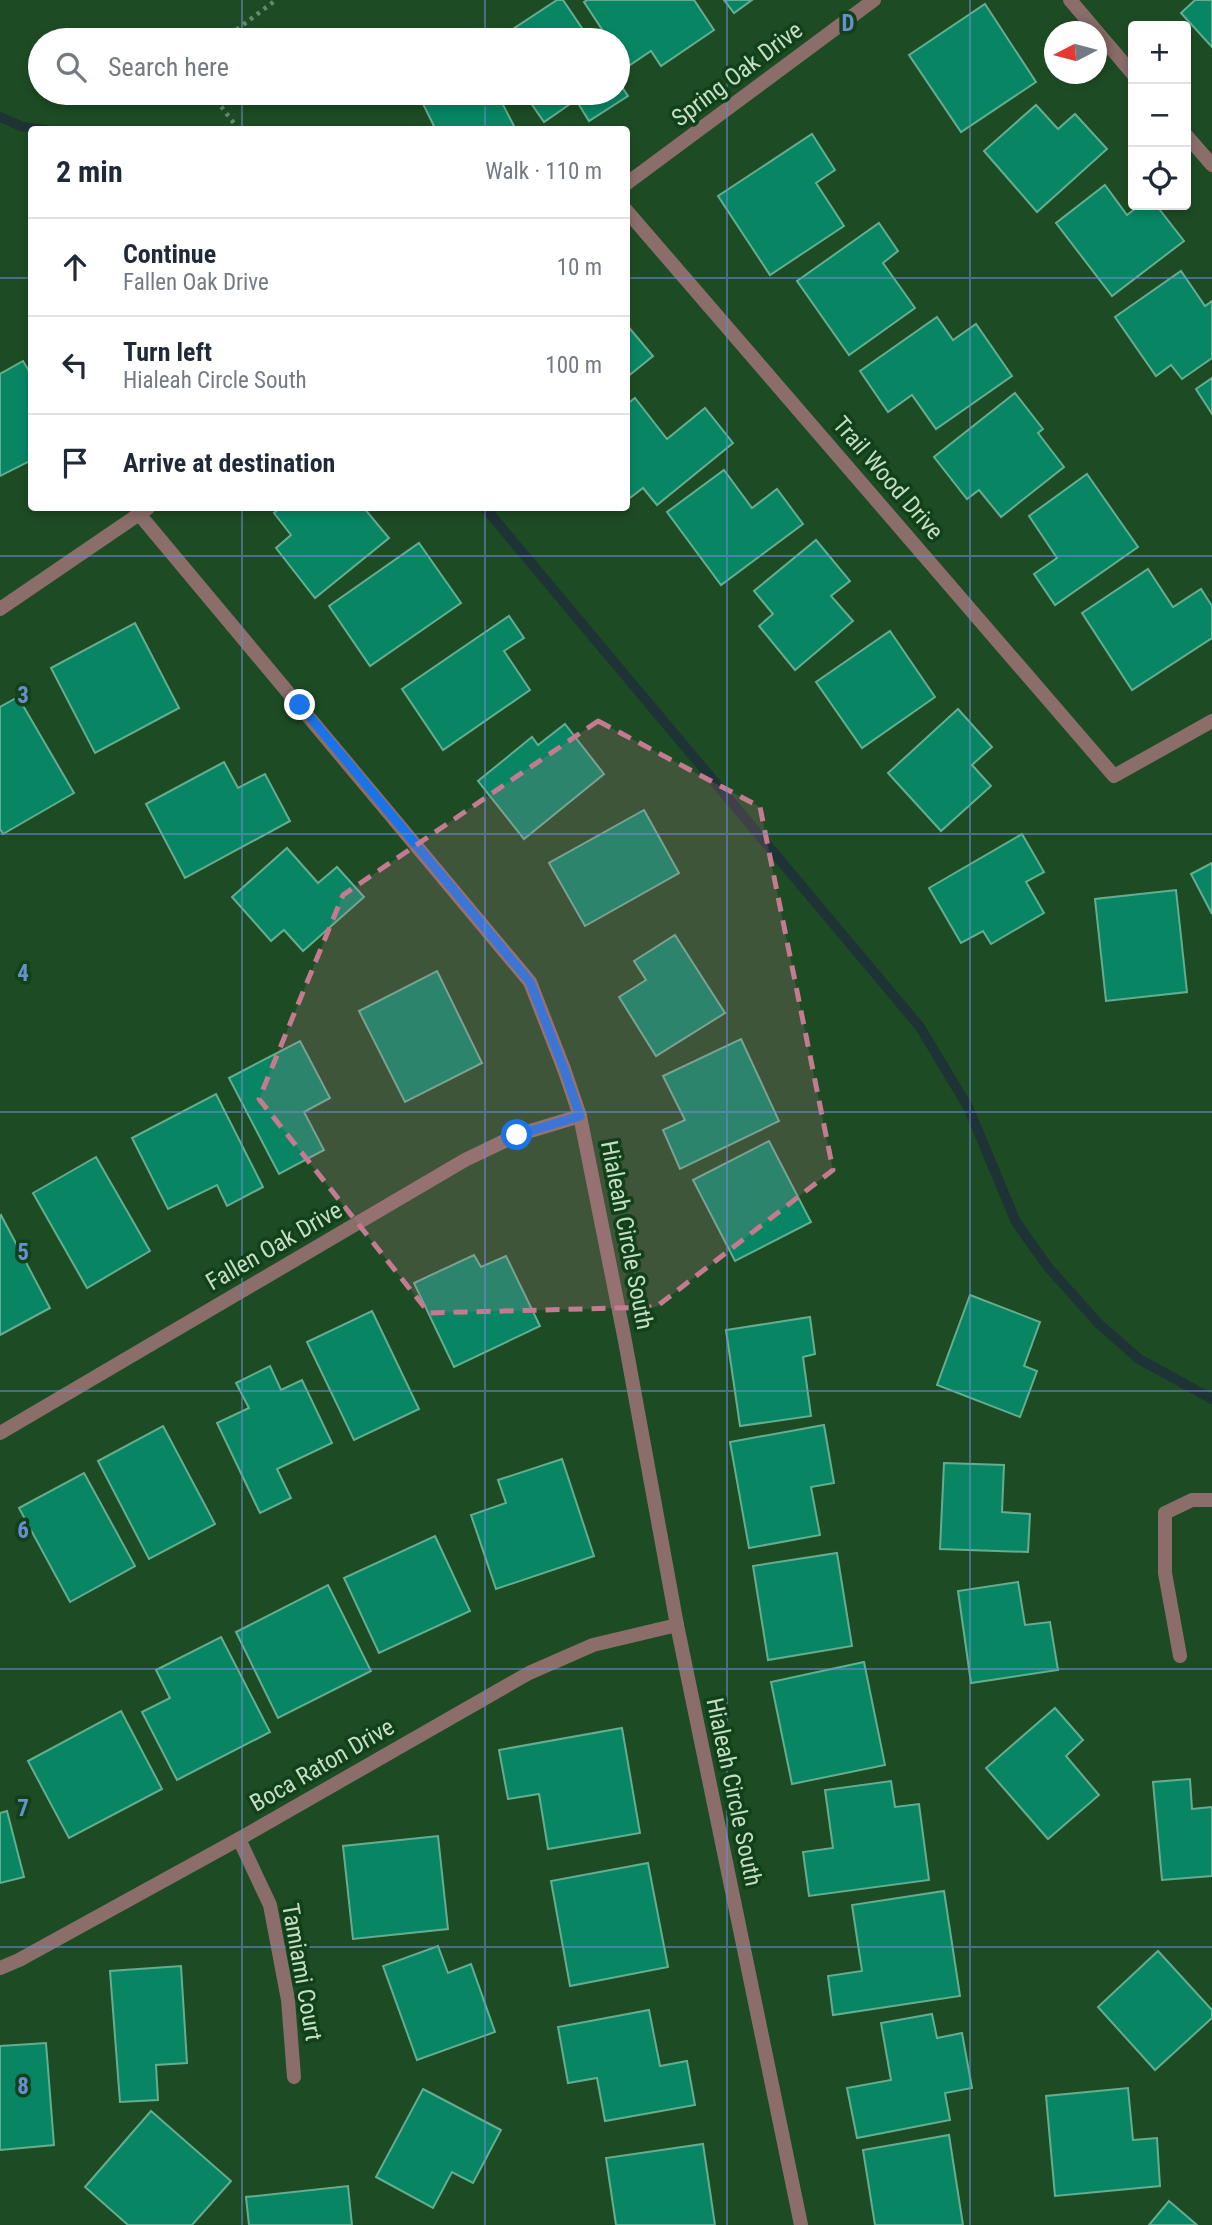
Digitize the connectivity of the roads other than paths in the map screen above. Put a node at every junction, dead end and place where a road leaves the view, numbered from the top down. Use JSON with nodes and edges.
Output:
{"nodes":[{"id":1,"x":874,"y":0,"type":"edge"},
{"id":2,"x":1070,"y":0,"type":"edge"},
{"id":3,"x":1128,"y":68,"type":"edge"},
{"id":4,"x":1191,"y":141,"type":"edge"},
{"id":5,"x":1212,"y":165,"type":"edge"},
{"id":6,"x":630,"y":181,"type":"edge"},
{"id":7,"x":630,"y":215,"type":"edge"},
{"id":8,"x":144,"y":511,"type":"edge"},
{"id":9,"x":0,"y":609,"type":"edge"},
{"id":10,"x":1212,"y":721,"type":"edge"},
{"id":11,"x":580,"y":1116,"type":"junction"},
{"id":12,"x":0,"y":1433,"type":"edge"},
{"id":13,"x":1212,"y":1500,"type":"edge"},
{"id":14,"x":677,"y":1625,"type":"junction"},
{"id":15,"x":1180,"y":1656,"type":"dead end"},
{"id":16,"x":239,"y":1839,"type":"junction"},
{"id":17,"x":0,"y":1968,"type":"edge"},
{"id":18,"x":294,"y":2077,"type":"dead end"},
{"id":19,"x":801,"y":2225,"type":"edge"}],
"edges":[{"from":1,"to":6,"type":"street","name":"Spring Oak Drive"},
{"from":2,"to":3,"type":"street"},
{"from":4,"to":5,"type":"street"},
{"from":7,"to":10,"type":"street","name":"Trail Wood Drive"},
{"from":8,"to":9,"type":"street"},
{"from":8,"to":11,"type":"street","name":"Hialeah Circle South"},
{"from":11,"to":12,"type":"street","name":"Fallen Oak Drive"},
{"from":11,"to":14,"type":"street","name":"Hialeah Circle South"},
{"from":13,"to":15,"type":"street"},
{"from":14,"to":16,"type":"street","name":"Boca Raton Drive"},
{"from":14,"to":19,"type":"street","name":"Hialeah Circle South"},
{"from":16,"to":17,"type":"street","name":"Boca Raton Drive"},
{"from":16,"to":18,"type":"street","name":"Tamiami Court"}]}
